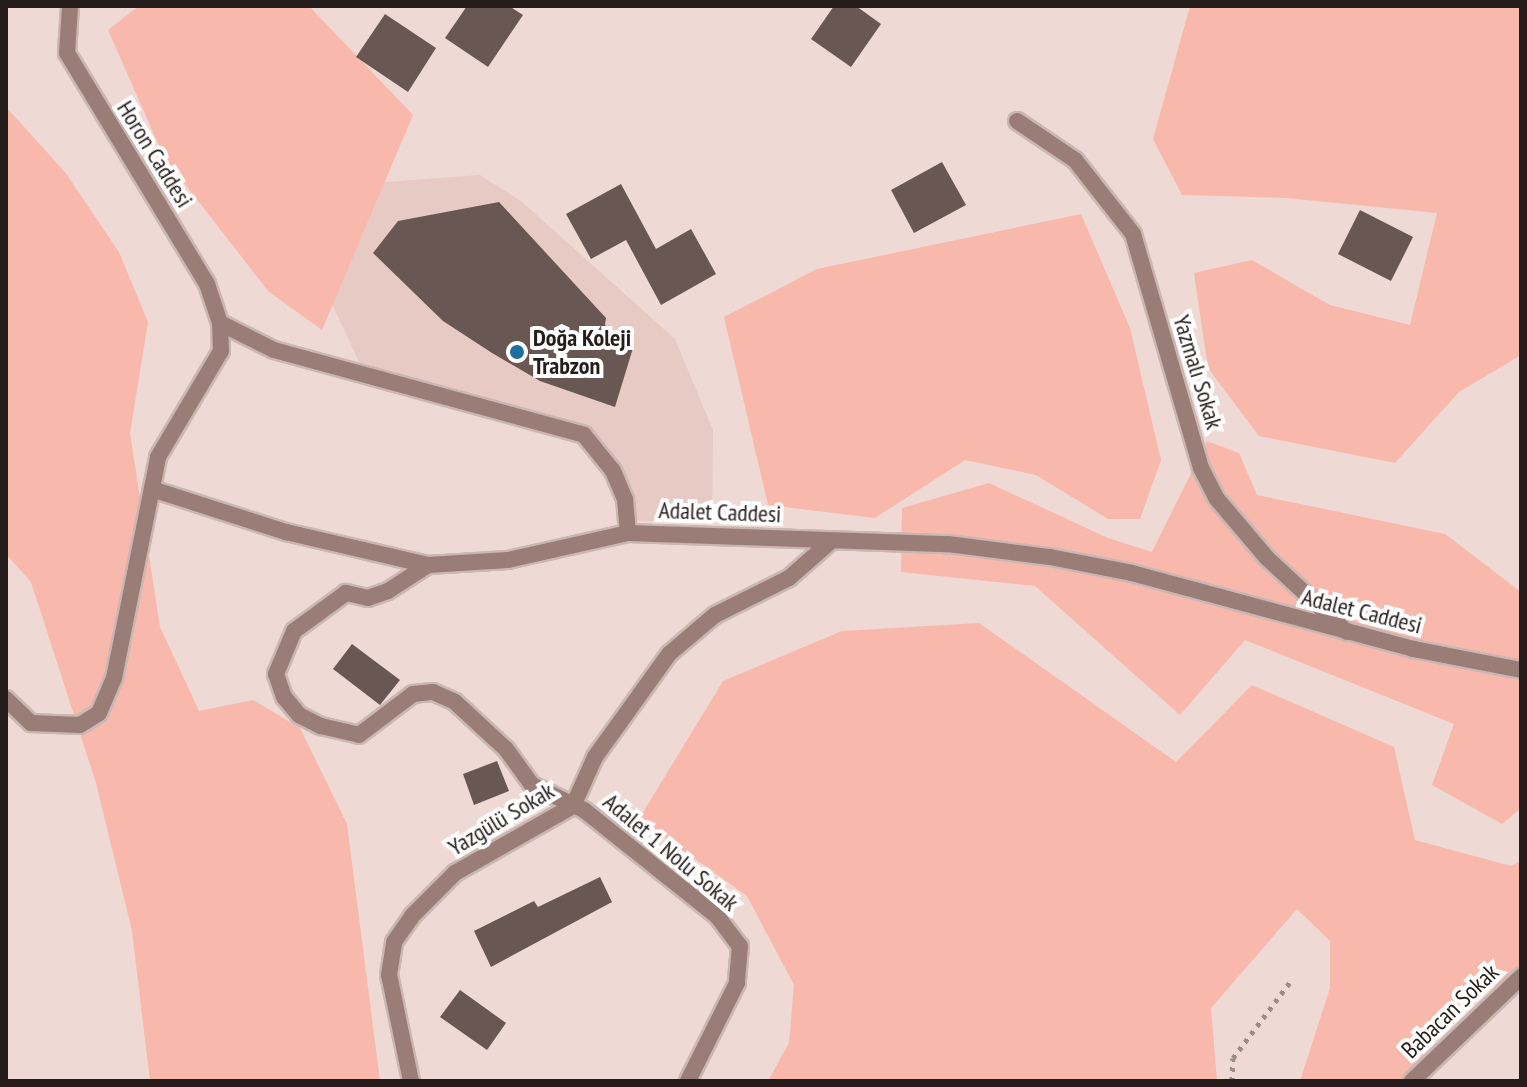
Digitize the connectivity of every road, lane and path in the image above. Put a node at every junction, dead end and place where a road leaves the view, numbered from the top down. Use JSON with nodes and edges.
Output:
{"nodes":[{"id":1,"x":70,"y":6,"type":"edge"},
{"id":2,"x":1017,"y":121,"type":"dead end"},
{"id":3,"x":220,"y":323,"type":"junction"},
{"id":4,"x":152,"y":489,"type":"junction"},
{"id":5,"x":628,"y":533,"type":"junction"},
{"id":6,"x":829,"y":543,"type":"junction"},
{"id":7,"x":428,"y":565,"type":"junction"},
{"id":8,"x":1349,"y":633,"type":"junction"},
{"id":9,"x":1521,"y":670,"type":"edge"},
{"id":10,"x":6,"y":699,"type":"edge"},
{"id":11,"x":573,"y":806,"type":"junction"},
{"id":12,"x":1521,"y":977,"type":"edge"},
{"id":13,"x":1290,"y":982,"type":"dead end"},
{"id":14,"x":411,"y":1081,"type":"edge"},
{"id":15,"x":688,"y":1081,"type":"edge"},
{"id":16,"x":1232,"y":1081,"type":"edge"},
{"id":17,"x":1412,"y":1081,"type":"edge"}],
"edges":[{"from":1,"to":3,"type":"street","name":"Horon Caddesi"},
{"from":2,"to":8,"type":"street","name":"Yazmalı Sokak"},
{"from":3,"to":4,"type":"street"},
{"from":3,"to":5,"type":"street","name":"Adalet Caddesi"},
{"from":4,"to":7,"type":"street","name":"Adalet 1 Nolu Sokak"},
{"from":4,"to":10,"type":"street"},
{"from":5,"to":6,"type":"street","name":"Adalet Caddesi"},
{"from":5,"to":7,"type":"street","name":"Adalet 1 Nolu Sokak"},
{"from":6,"to":8,"type":"street","name":"Adalet Caddesi"},
{"from":6,"to":11,"type":"street","name":"Yazgülü Sokak"},
{"from":7,"to":11,"type":"street","name":"Adalet 1 Nolu Sokak"},
{"from":8,"to":9,"type":"street","name":"Adalet Caddesi"},
{"from":11,"to":14,"type":"street","name":"Yazgülü Sokak"},
{"from":11,"to":15,"type":"street","name":"Adalet 1 Nolu Sokak"},
{"from":12,"to":17,"type":"street","name":"Babacan Sokak"},
{"from":13,"to":16,"type":"path"}]}
